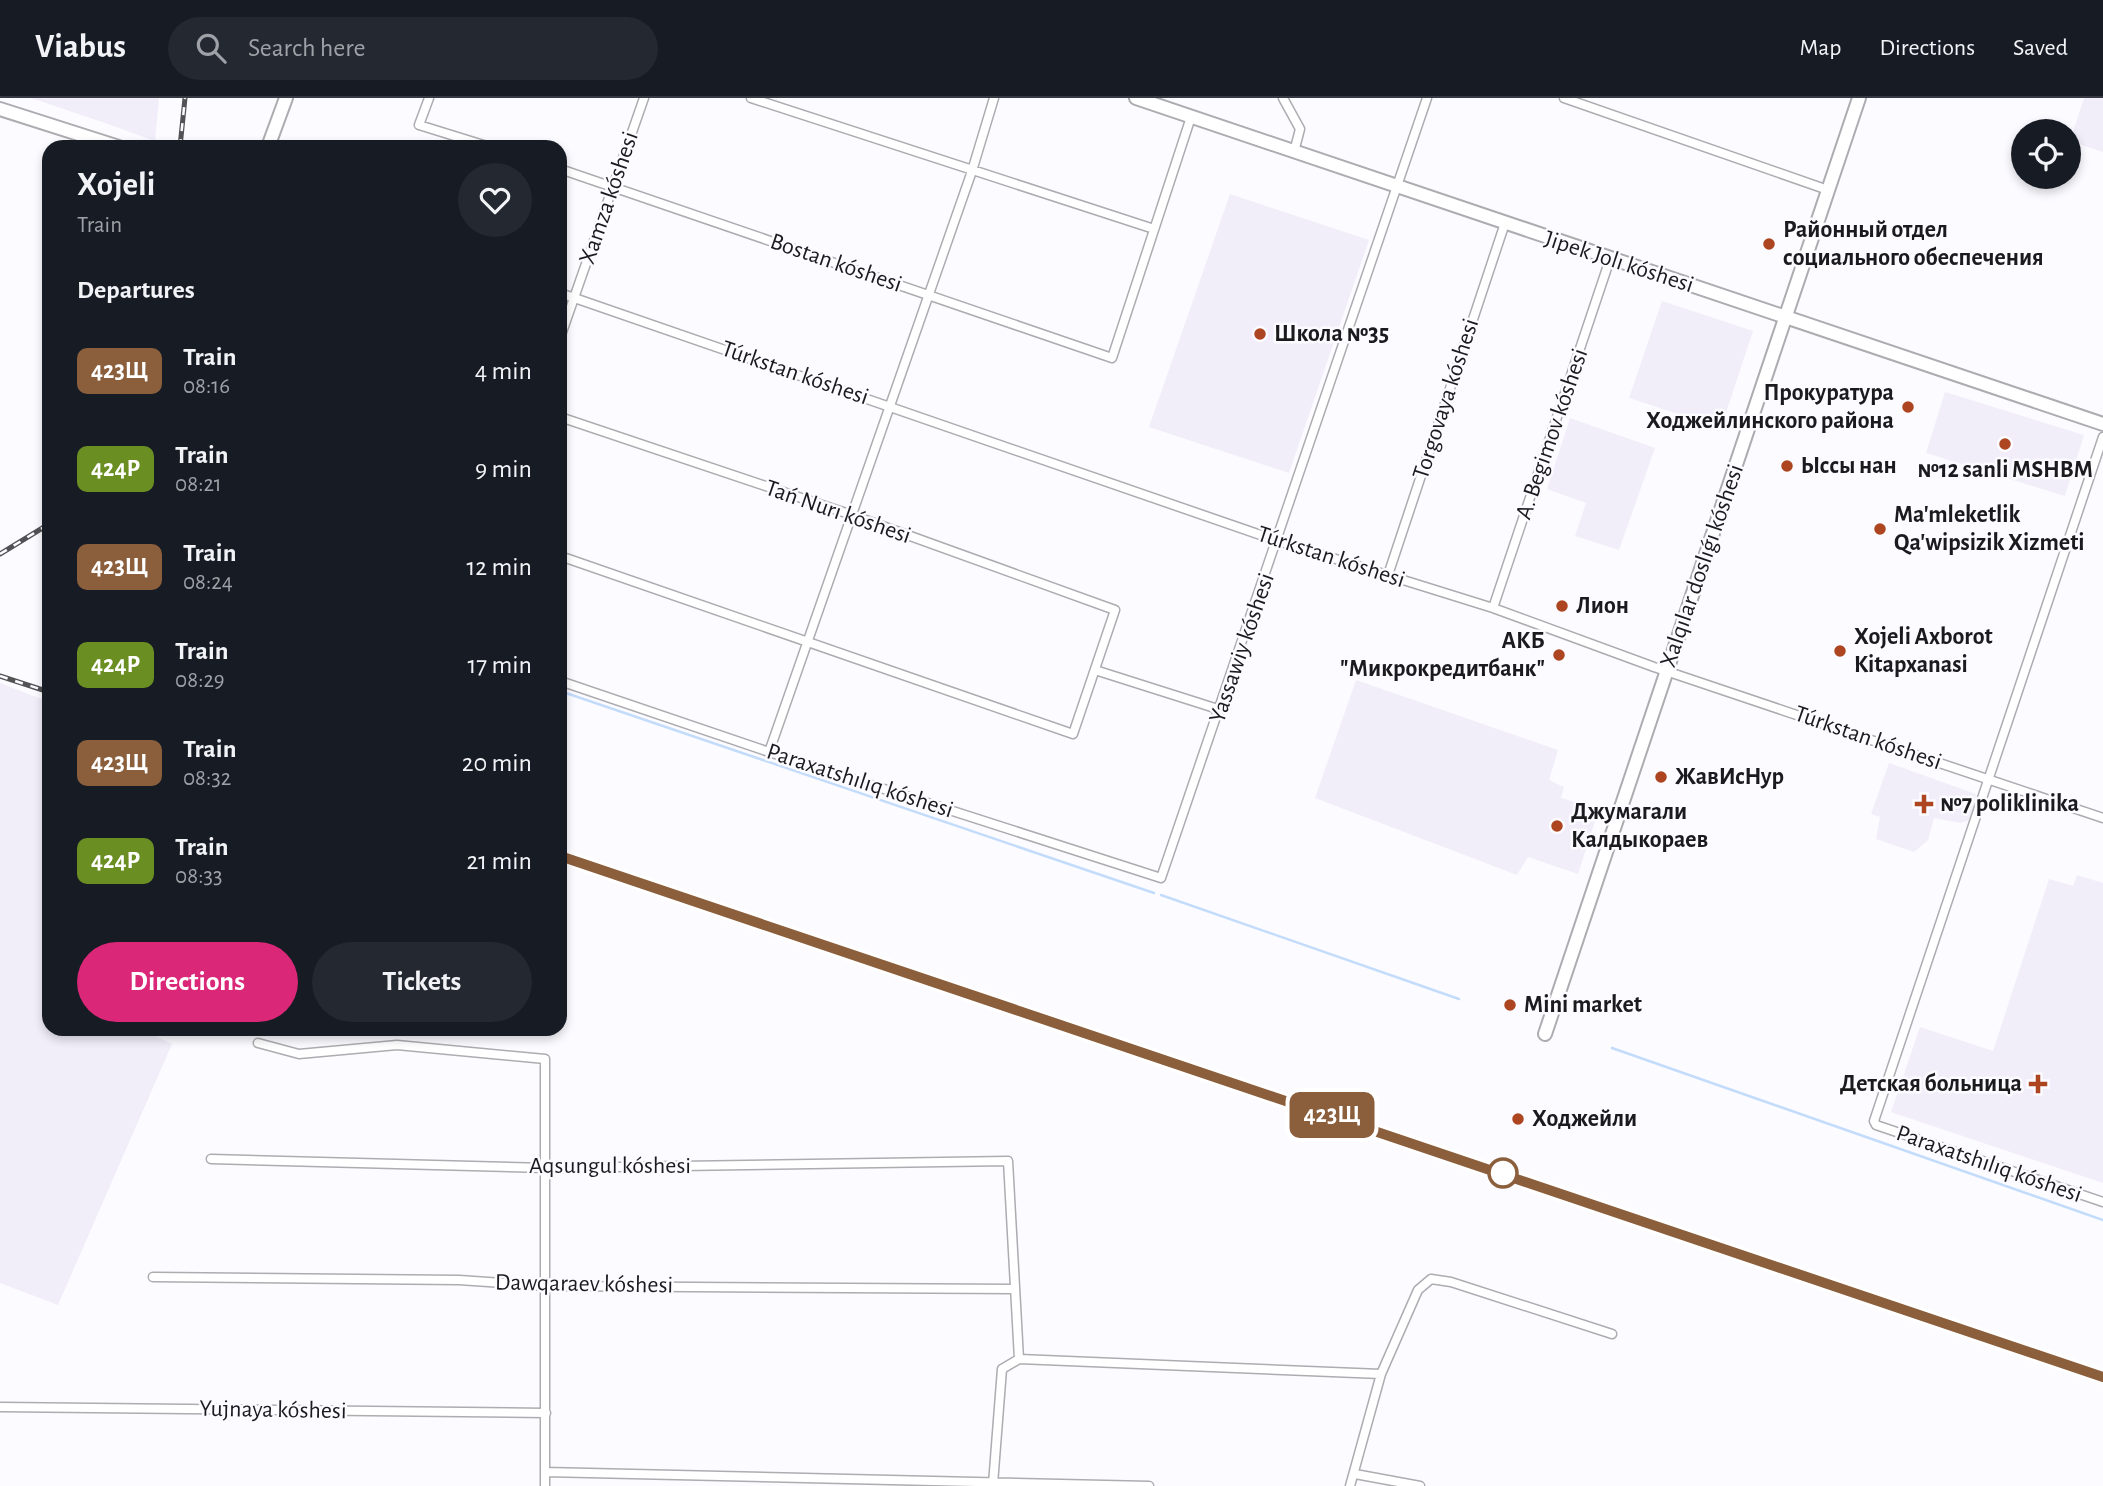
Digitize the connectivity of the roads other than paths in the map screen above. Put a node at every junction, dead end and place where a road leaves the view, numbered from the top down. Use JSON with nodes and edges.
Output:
{"nodes":[{"id":1,"x":286,"y":98,"type":"edge"},
{"id":2,"x":429,"y":98,"type":"edge"},
{"id":3,"x":644,"y":98,"type":"edge"},
{"id":4,"x":751,"y":98,"type":"edge"},
{"id":5,"x":994,"y":98,"type":"edge"},
{"id":6,"x":1136,"y":98,"type":"edge"},
{"id":7,"x":1283,"y":98,"type":"edge"},
{"id":8,"x":1427,"y":98,"type":"edge"},
{"id":9,"x":1564,"y":98,"type":"edge"},
{"id":10,"x":1859,"y":98,"type":"edge"},
{"id":11,"x":0,"y":109,"type":"edge"},
{"id":12,"x":1191,"y":117,"type":"junction"},
{"id":13,"x":97,"y":140,"type":"edge"},
{"id":14,"x":271,"y":140,"type":"edge"},
{"id":15,"x":467,"y":140,"type":"edge"},
{"id":16,"x":1294,"y":152,"type":"junction"},
{"id":17,"x":567,"y":171,"type":"edge"},
{"id":18,"x":972,"y":171,"type":"junction"},
{"id":19,"x":613,"y":186,"type":"junction"},
{"id":20,"x":1397,"y":186,"type":"junction"},
{"id":21,"x":1828,"y":190,"type":"junction"},
{"id":22,"x":1505,"y":223,"type":"junction"},
{"id":23,"x":1154,"y":229,"type":"junction"},
{"id":24,"x":1610,"y":259,"type":"junction"},
{"id":25,"x":567,"y":295,"type":"edge"},
{"id":26,"x":928,"y":296,"type":"junction"},
{"id":27,"x":575,"y":298,"type":"junction"},
{"id":28,"x":1786,"y":317,"type":"junction"},
{"id":29,"x":567,"y":319,"type":"edge"},
{"id":30,"x":890,"y":405,"type":"junction"},
{"id":31,"x":567,"y":419,"type":"edge"},
{"id":32,"x":2103,"y":424,"type":"edge"},
{"id":33,"x":2103,"y":437,"type":"edge"},
{"id":34,"x":852,"y":515,"type":"junction"},
{"id":35,"x":1278,"y":541,"type":"junction"},
{"id":36,"x":567,"y":558,"type":"edge"},
{"id":37,"x":1388,"y":575,"type":"junction"},
{"id":38,"x":1493,"y":608,"type":"junction"},
{"id":39,"x":809,"y":641,"type":"junction"},
{"id":40,"x":1094,"y":670,"type":"junction"},
{"id":41,"x":1667,"y":671,"type":"junction"},
{"id":42,"x":567,"y":683,"type":"edge"},
{"id":43,"x":1221,"y":710,"type":"junction"},
{"id":44,"x":769,"y":752,"type":"junction"},
{"id":45,"x":1989,"y":779,"type":"junction"},
{"id":46,"x":2103,"y":818,"type":"edge"},
{"id":47,"x":1161,"y":878,"type":"joint"},
{"id":48,"x":1545,"y":1034,"type":"dead end"},
{"id":49,"x":258,"y":1043,"type":"dead end"},
{"id":50,"x":211,"y":1159,"type":"dead end"},
{"id":51,"x":547,"y":1168,"type":"junction"},
{"id":52,"x":2103,"y":1202,"type":"edge"},
{"id":53,"x":153,"y":1277,"type":"dead end"},
{"id":54,"x":546,"y":1286,"type":"junction"},
{"id":55,"x":1015,"y":1289,"type":"junction"},
{"id":56,"x":1612,"y":1334,"type":"dead end"},
{"id":57,"x":1019,"y":1359,"type":"junction"},
{"id":58,"x":1381,"y":1374,"type":"junction"},
{"id":59,"x":0,"y":1407,"type":"edge"},
{"id":60,"x":546,"y":1413,"type":"junction"},
{"id":61,"x":545,"y":1472,"type":"junction"},
{"id":62,"x":1355,"y":1474,"type":"junction"},
{"id":63,"x":993,"y":1483,"type":"edge"},
{"id":64,"x":545,"y":1486,"type":"edge"},
{"id":65,"x":1149,"y":1486,"type":"edge"},
{"id":66,"x":1350,"y":1486,"type":"edge"},
{"id":67,"x":1420,"y":1486,"type":"edge"}],
"edges":[{"from":1,"to":14,"type":"street"},
{"from":2,"to":15,"type":"street"},
{"from":3,"to":19,"type":"street","name":"Xamza kóshesi"},
{"from":4,"to":18,"type":"street"},
{"from":5,"to":18,"type":"street"},
{"from":6,"to":12,"type":"street","name":"Jipek Jolı kóshesi"},
{"from":7,"to":16,"type":"street"},
{"from":8,"to":20,"type":"street","name":"Yassawiy kóshesi"},
{"from":9,"to":21,"type":"street"},
{"from":10,"to":21,"type":"street","name":"Xalqılar doslıǵı kóshesi"},
{"from":11,"to":13,"type":"street"},
{"from":12,"to":16,"type":"street","name":"Jipek Jolı kóshesi"},
{"from":12,"to":23,"type":"street"},
{"from":16,"to":20,"type":"street","name":"Jipek Jolı kóshesi"},
{"from":17,"to":19,"type":"street","name":"Bostan kóshesi"},
{"from":18,"to":23,"type":"street"},
{"from":18,"to":26,"type":"street"},
{"from":19,"to":26,"type":"street","name":"Bostan kóshesi"},
{"from":19,"to":27,"type":"street","name":"Xamza kóshesi"},
{"from":20,"to":22,"type":"street","name":"Jipek Jolı kóshesi"},
{"from":20,"to":35,"type":"street","name":"Yassawiy kóshesi"},
{"from":21,"to":28,"type":"street","name":"Xalqılar doslıǵı kóshesi"},
{"from":22,"to":24,"type":"street","name":"Jipek Jolı kóshesi"},
{"from":22,"to":37,"type":"street","name":"Torgovaya kóshesi"},
{"from":23,"to":26,"type":"street","name":"Bostan kóshesi"},
{"from":24,"to":28,"type":"street","name":"Jipek Jolı kóshesi"},
{"from":24,"to":38,"type":"street","name":"A. Begimov kóshesi"},
{"from":25,"to":27,"type":"street","name":"Túrkstan kóshesi"},
{"from":26,"to":30,"type":"street"},
{"from":27,"to":29,"type":"street","name":"Xamza kóshesi"},
{"from":27,"to":30,"type":"street","name":"Túrkstan kóshesi"},
{"from":28,"to":32,"type":"street","name":"Jipek Jolı kóshesi"},
{"from":28,"to":41,"type":"street","name":"Xalqılar doslıǵı kóshesi"},
{"from":30,"to":34,"type":"street"},
{"from":30,"to":35,"type":"street","name":"Túrkstan kóshesi"},
{"from":31,"to":34,"type":"street","name":"Tań Nurı kóshesi"},
{"from":33,"to":45,"type":"street"},
{"from":34,"to":39,"type":"street"},
{"from":34,"to":40,"type":"street","name":"Tań Nurı kóshesi"},
{"from":35,"to":37,"type":"street","name":"Túrkstan kóshesi"},
{"from":35,"to":43,"type":"street","name":"Yassawiy kóshesi"},
{"from":36,"to":39,"type":"street"},
{"from":37,"to":38,"type":"street","name":"Túrkstan kóshesi"},
{"from":38,"to":41,"type":"street","name":"Túrkstan kóshesi"},
{"from":39,"to":40,"type":"street"},
{"from":39,"to":44,"type":"street"},
{"from":40,"to":43,"type":"street"},
{"from":41,"to":45,"type":"street","name":"Túrkstan kóshesi"},
{"from":41,"to":48,"type":"street","name":"Xalqılar doslıǵı kóshesi"},
{"from":42,"to":44,"type":"street","name":"Paraxatshılıq kóshesi"},
{"from":43,"to":47,"type":"street","name":"Yassawiy kóshesi"},
{"from":44,"to":47,"type":"street","name":"Paraxatshılıq kóshesi"},
{"from":45,"to":46,"type":"street","name":"Túrkstan kóshesi"},
{"from":45,"to":52,"type":"street","name":"Paraxatshılıq kóshesi"},
{"from":49,"to":51,"type":"street"},
{"from":50,"to":51,"type":"street","name":"Aqsungul kóshesi"},
{"from":51,"to":54,"type":"street"},
{"from":51,"to":55,"type":"street","name":"Aqsungul kóshesi"},
{"from":53,"to":54,"type":"street","name":"Dawqaraev kóshesi"},
{"from":54,"to":55,"type":"street","name":"Dawqaraev kóshesi"},
{"from":54,"to":60,"type":"street"},
{"from":55,"to":57,"type":"street"},
{"from":56,"to":58,"type":"street"},
{"from":57,"to":58,"type":"street"},
{"from":57,"to":63,"type":"street"},
{"from":58,"to":62,"type":"street"},
{"from":59,"to":60,"type":"street","name":"Yujnaya kóshesi"},
{"from":60,"to":61,"type":"street"},
{"from":61,"to":63,"type":"street"},
{"from":61,"to":64,"type":"street"},
{"from":62,"to":66,"type":"street"},
{"from":62,"to":67,"type":"street"},
{"from":63,"to":65,"type":"street"}]}
